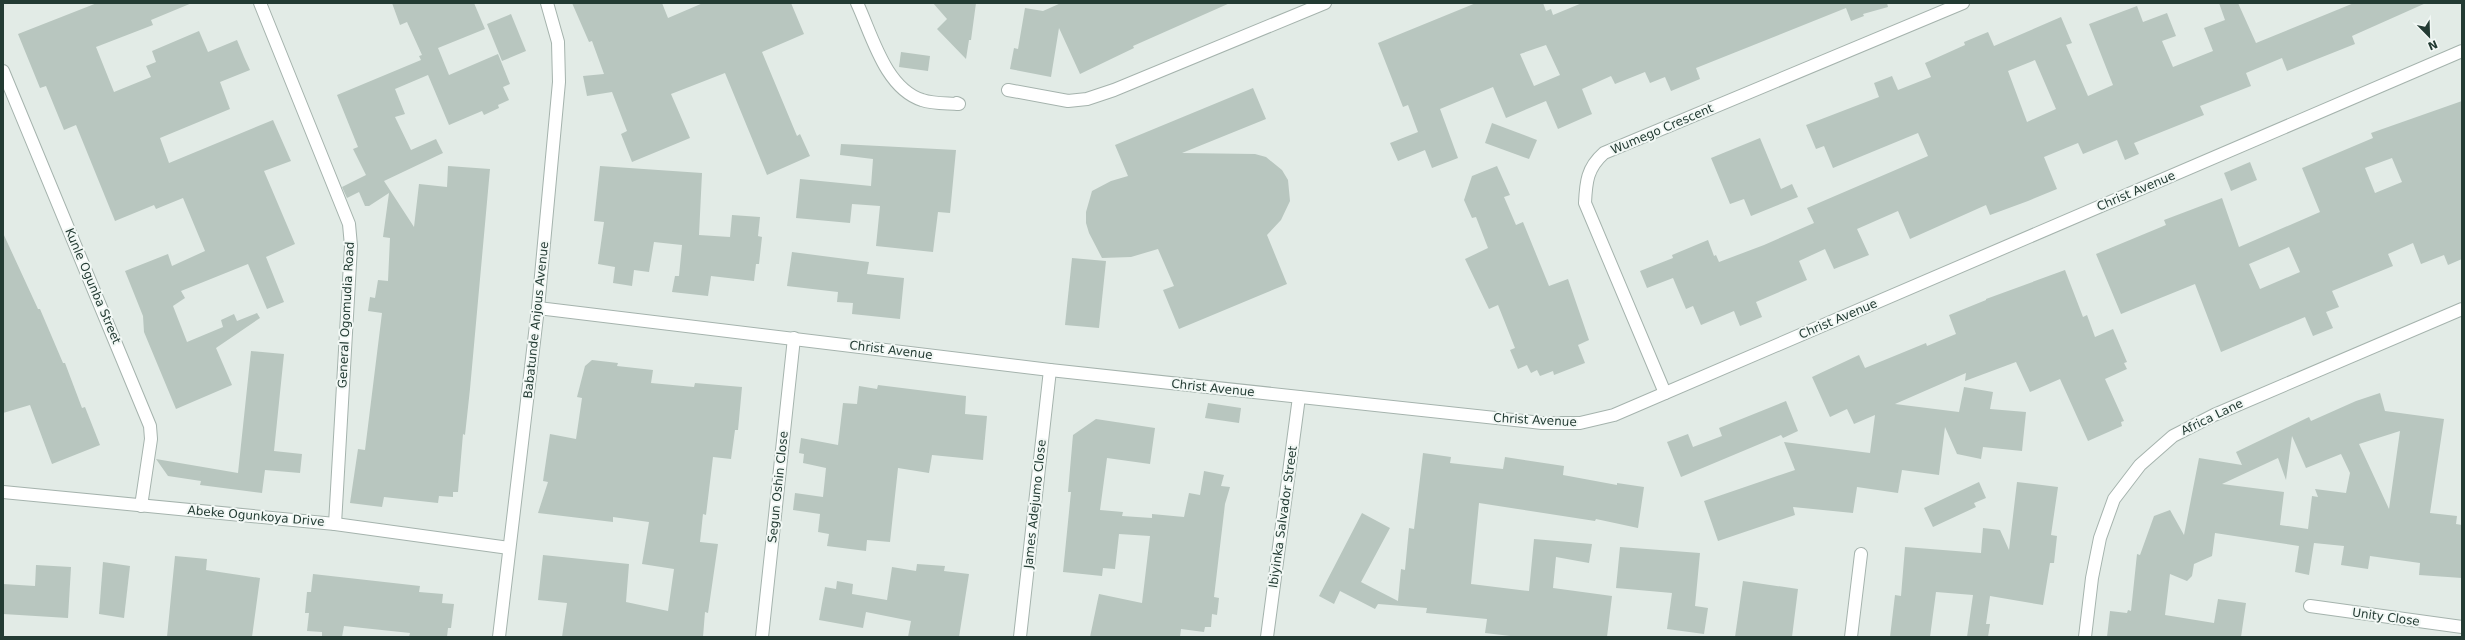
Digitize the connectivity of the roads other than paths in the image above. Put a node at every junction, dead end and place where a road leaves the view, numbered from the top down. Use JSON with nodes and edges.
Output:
{"nodes":[{"id":1,"x":260,"y":3,"type":"edge"},
{"id":2,"x":547,"y":3,"type":"edge"},
{"id":3,"x":857,"y":3,"type":"edge"},
{"id":4,"x":1325,"y":3,"type":"edge"},
{"id":5,"x":1963,"y":3,"type":"edge"},
{"id":6,"x":2462,"y":51,"type":"edge"},
{"id":7,"x":3,"y":71,"type":"edge"},
{"id":8,"x":1008,"y":90,"type":"dead end"},
{"id":9,"x":957,"y":103,"type":"dead end"},
{"id":10,"x":538,"y":308,"type":"junction"},
{"id":11,"x":2462,"y":309,"type":"edge"},
{"id":12,"x":794,"y":338,"type":"junction"},
{"id":13,"x":1050,"y":370,"type":"junction"},
{"id":14,"x":1665,"y":393,"type":"junction"},
{"id":15,"x":1300,"y":397,"type":"junction"},
{"id":16,"x":3,"y":492,"type":"edge"},
{"id":17,"x":141,"y":506,"type":"junction"},
{"id":18,"x":335,"y":524,"type":"junction"},
{"id":19,"x":509,"y":548,"type":"junction"},
{"id":20,"x":1861,"y":554,"type":"dead end"},
{"id":21,"x":2310,"y":606,"type":"dead end"},
{"id":22,"x":2462,"y":627,"type":"edge"},
{"id":23,"x":499,"y":637,"type":"edge"},
{"id":24,"x":762,"y":637,"type":"edge"},
{"id":25,"x":1020,"y":637,"type":"edge"},
{"id":26,"x":1267,"y":637,"type":"edge"},
{"id":27,"x":1851,"y":637,"type":"edge"},
{"id":28,"x":2084,"y":637,"type":"edge"}],
"edges":[{"from":1,"to":18,"type":"street","name":"General Ogomudia Road"},
{"from":2,"to":10,"type":"street","name":"Babatunde Anjous Avenue"},
{"from":3,"to":9,"type":"street"},
{"from":4,"to":8,"type":"street"},
{"from":5,"to":14,"type":"street","name":"Wumego Crescent"},
{"from":6,"to":14,"type":"street","name":"Christ Avenue"},
{"from":7,"to":17,"type":"street","name":"Kunle Ogunba Street"},
{"from":10,"to":12,"type":"street","name":"Christ Avenue"},
{"from":10,"to":19,"type":"street","name":"Babatunde Anjous Avenue"},
{"from":11,"to":28,"type":"street","name":"Africa Lane"},
{"from":12,"to":13,"type":"street","name":"Christ Avenue"},
{"from":12,"to":24,"type":"street","name":"Segun Oshin Close"},
{"from":13,"to":15,"type":"street","name":"Christ Avenue"},
{"from":13,"to":25,"type":"street","name":"James Adejumo Close"},
{"from":14,"to":15,"type":"street","name":"Christ Avenue"},
{"from":15,"to":26,"type":"street","name":"Ibiyinka Salvador Street"},
{"from":16,"to":17,"type":"street","name":"Abeke Ogunkoya Drive"},
{"from":17,"to":18,"type":"street","name":"Abeke Ogunkoya Drive"},
{"from":18,"to":19,"type":"street","name":"Abeke Ogunkoya Drive"},
{"from":19,"to":23,"type":"street","name":"Babatunde Anjous Avenue"},
{"from":20,"to":27,"type":"street"},
{"from":21,"to":22,"type":"street","name":"Unity Close"}]}
